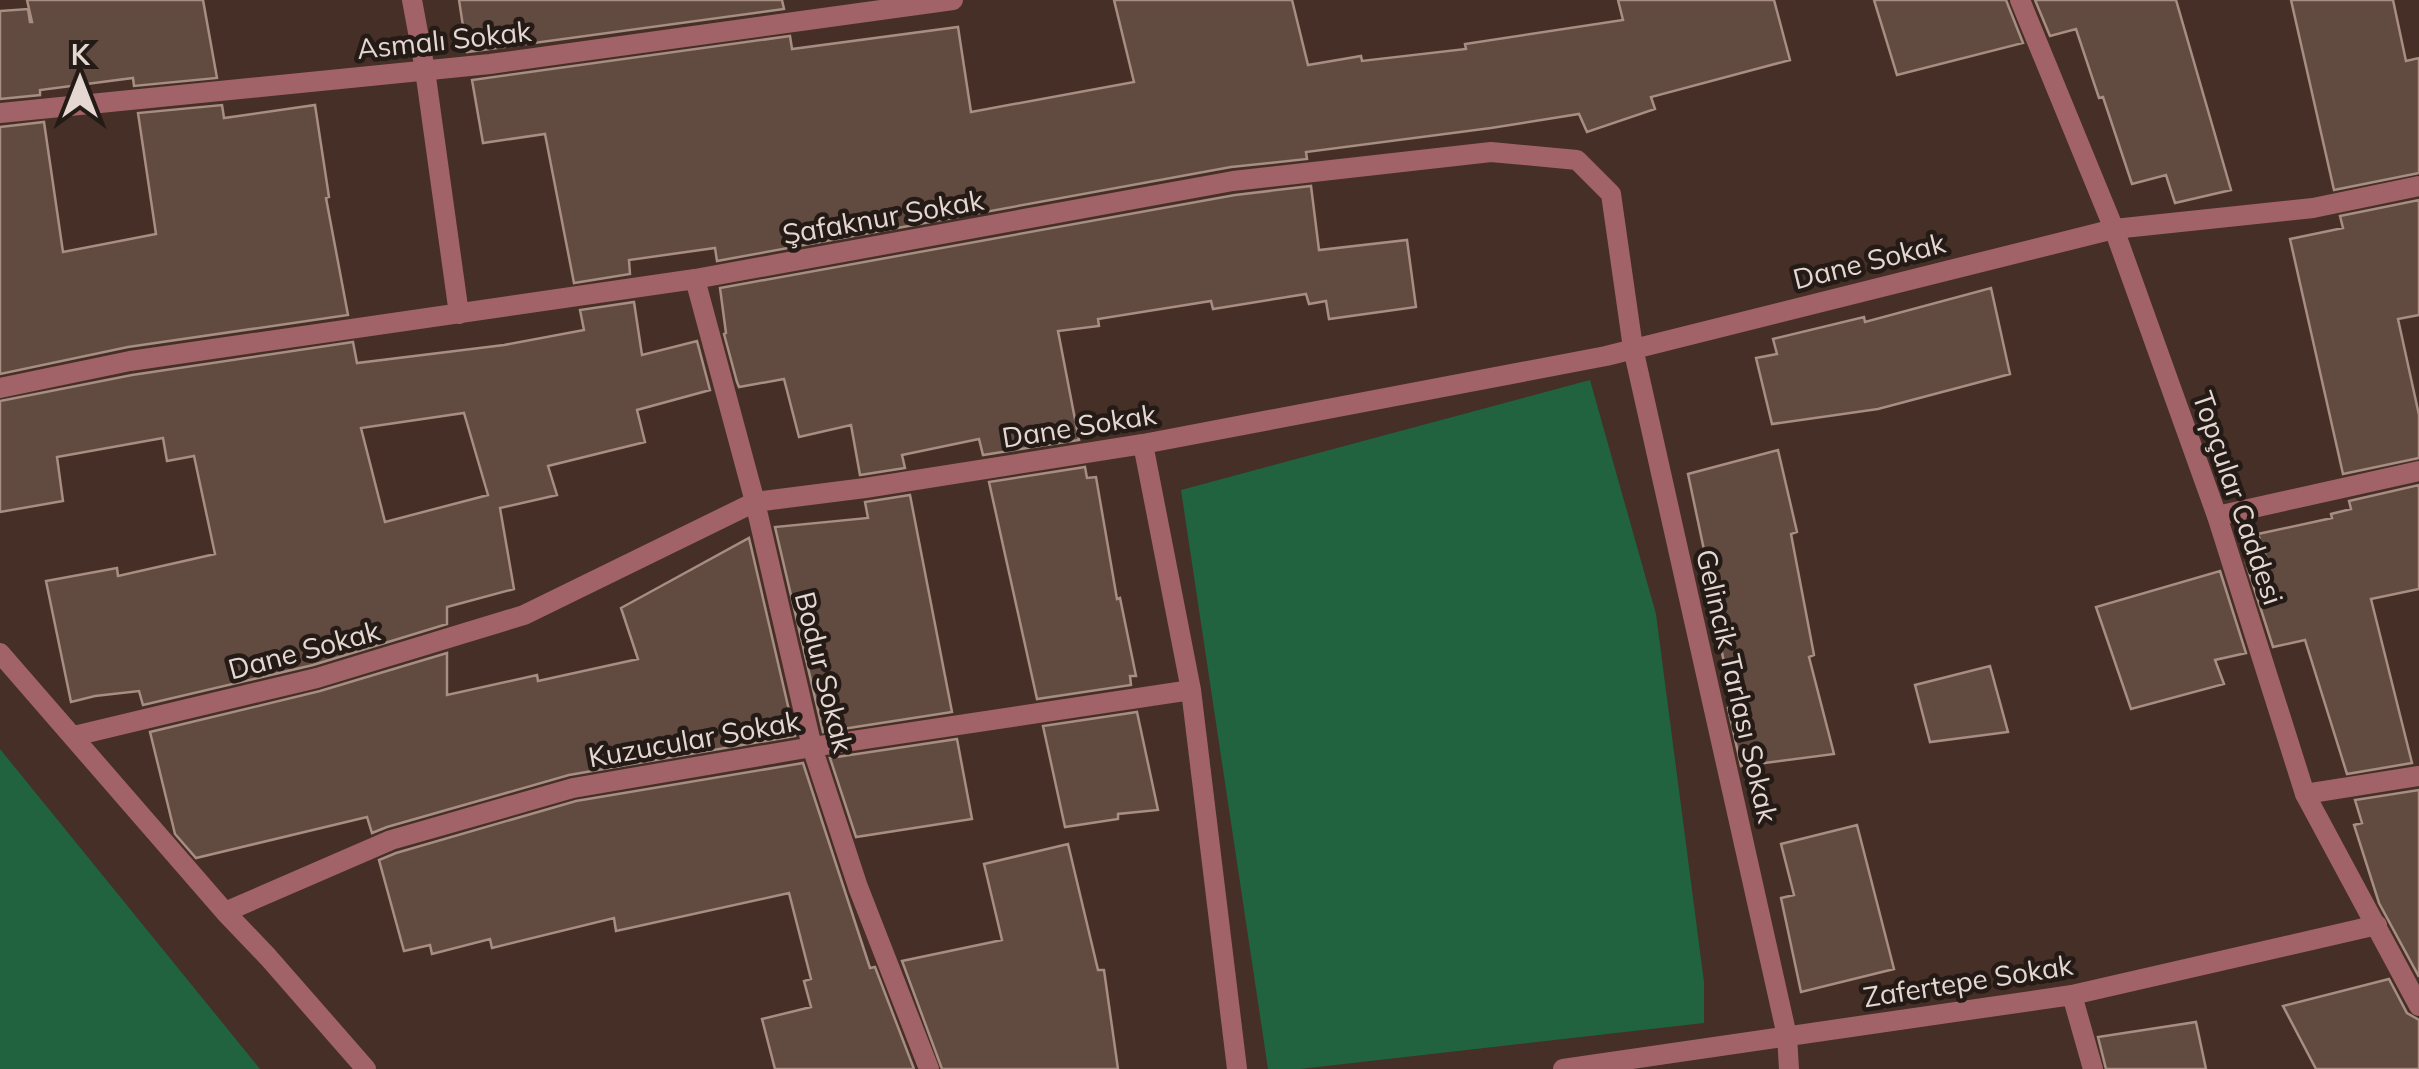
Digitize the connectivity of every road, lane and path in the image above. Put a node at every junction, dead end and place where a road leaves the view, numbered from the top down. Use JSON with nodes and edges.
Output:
{"nodes":[{"id":1,"x":412,"y":0,"type":"edge"},
{"id":2,"x":953,"y":0,"type":"edge"},
{"id":3,"x":2020,"y":0,"type":"edge"},
{"id":4,"x":425,"y":70,"type":"junction"},
{"id":5,"x":0,"y":113,"type":"edge"},
{"id":6,"x":2419,"y":186,"type":"edge"},
{"id":7,"x":2114,"y":229,"type":"junction"},
{"id":8,"x":695,"y":280,"type":"junction"},
{"id":9,"x":460,"y":314,"type":"junction"},
{"id":10,"x":1633,"y":348,"type":"junction"},
{"id":11,"x":0,"y":388,"type":"edge"},
{"id":12,"x":1143,"y":444,"type":"junction"},
{"id":13,"x":2419,"y":471,"type":"edge"},
{"id":14,"x":756,"y":502,"type":"junction"},
{"id":15,"x":2217,"y":516,"type":"junction"},
{"id":16,"x":0,"y":653,"type":"edge"},
{"id":17,"x":1191,"y":690,"type":"junction"},
{"id":18,"x":74,"y":736,"type":"junction"},
{"id":19,"x":812,"y":747,"type":"junction"},
{"id":20,"x":2419,"y":776,"type":"edge"},
{"id":21,"x":2305,"y":794,"type":"junction"},
{"id":22,"x":224,"y":912,"type":"junction"},
{"id":23,"x":2377,"y":925,"type":"junction"},
{"id":24,"x":2072,"y":994,"type":"junction"},
{"id":25,"x":2419,"y":1006,"type":"edge"},
{"id":26,"x":1788,"y":1036,"type":"junction"},
{"id":27,"x":366,"y":1069,"type":"edge"},
{"id":28,"x":928,"y":1069,"type":"edge"},
{"id":29,"x":1238,"y":1069,"type":"edge"},
{"id":30,"x":1563,"y":1069,"type":"edge"},
{"id":31,"x":1789,"y":1069,"type":"edge"},
{"id":32,"x":2093,"y":1069,"type":"edge"}],
"edges":[{"from":1,"to":4,"type":"street"},
{"from":2,"to":4,"type":"street","name":"Asmalı Sokak"},
{"from":3,"to":7,"type":"street","name":"Topçular Caddesi"},
{"from":4,"to":5,"type":"street","name":"Asmalı Sokak"},
{"from":4,"to":9,"type":"street"},
{"from":6,"to":7,"type":"street","name":"Dane Sokak"},
{"from":7,"to":10,"type":"street","name":"Dane Sokak"},
{"from":7,"to":15,"type":"street","name":"Topçular Caddesi"},
{"from":8,"to":9,"type":"street","name":"Şafaknur Sokak"},
{"from":8,"to":10,"type":"street","name":"Şafaknur Sokak"},
{"from":8,"to":14,"type":"street","name":"Bodur Sokak"},
{"from":9,"to":11,"type":"street","name":"Şafaknur Sokak"},
{"from":10,"to":12,"type":"street","name":"Dane Sokak"},
{"from":10,"to":26,"type":"street","name":"Gelincik Tarlası Sokak"},
{"from":12,"to":14,"type":"street","name":"Dane Sokak"},
{"from":12,"to":17,"type":"street"},
{"from":13,"to":15,"type":"street"},
{"from":14,"to":18,"type":"street","name":"Dane Sokak"},
{"from":14,"to":19,"type":"street","name":"Bodur Sokak"},
{"from":15,"to":21,"type":"street","name":"Topçular Caddesi"},
{"from":16,"to":18,"type":"street"},
{"from":17,"to":19,"type":"street","name":"Kuzucular Sokak"},
{"from":17,"to":29,"type":"street"},
{"from":18,"to":22,"type":"street"},
{"from":19,"to":22,"type":"street","name":"Kuzucular Sokak"},
{"from":19,"to":28,"type":"street","name":"Bodur Sokak"},
{"from":20,"to":21,"type":"street"},
{"from":21,"to":23,"type":"street","name":"Topçular Caddesi"},
{"from":22,"to":27,"type":"street"},
{"from":23,"to":24,"type":"street","name":"Zafertepe Sokak"},
{"from":23,"to":25,"type":"street","name":"Topçular Caddesi"},
{"from":24,"to":26,"type":"street","name":"Zafertepe Sokak"},
{"from":24,"to":32,"type":"street"},
{"from":26,"to":30,"type":"street","name":"Zafertepe Sokak"},
{"from":26,"to":31,"type":"street","name":"Gelincik Tarlası Sokak"}]}
